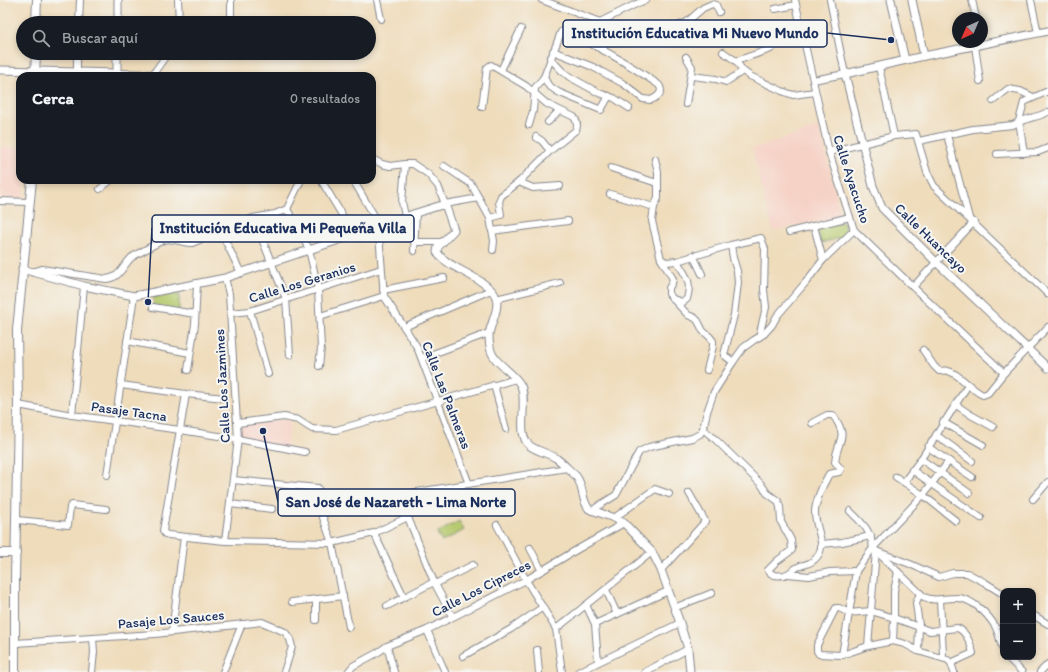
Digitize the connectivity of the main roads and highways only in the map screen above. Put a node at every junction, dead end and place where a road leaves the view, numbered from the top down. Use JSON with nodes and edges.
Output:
{"nodes":[{"id":1,"x":37,"y":0,"type":"edge"},
{"id":2,"x":36,"y":16,"type":"edge"},
{"id":3,"x":36,"y":60,"type":"edge"},
{"id":4,"x":35,"y":72,"type":"edge"},
{"id":5,"x":31,"y":184,"type":"edge"},
{"id":6,"x":0,"y":553,"type":"edge"},
{"id":7,"x":16,"y":553,"type":"junction"},
{"id":8,"x":15,"y":672,"type":"edge"}],
"edges":[{"from":1,"to":2,"type":"main road"},
{"from":3,"to":4,"type":"main road"},
{"from":5,"to":7,"type":"main road"},
{"from":6,"to":7,"type":"main road"},
{"from":7,"to":8,"type":"main road"}]}
